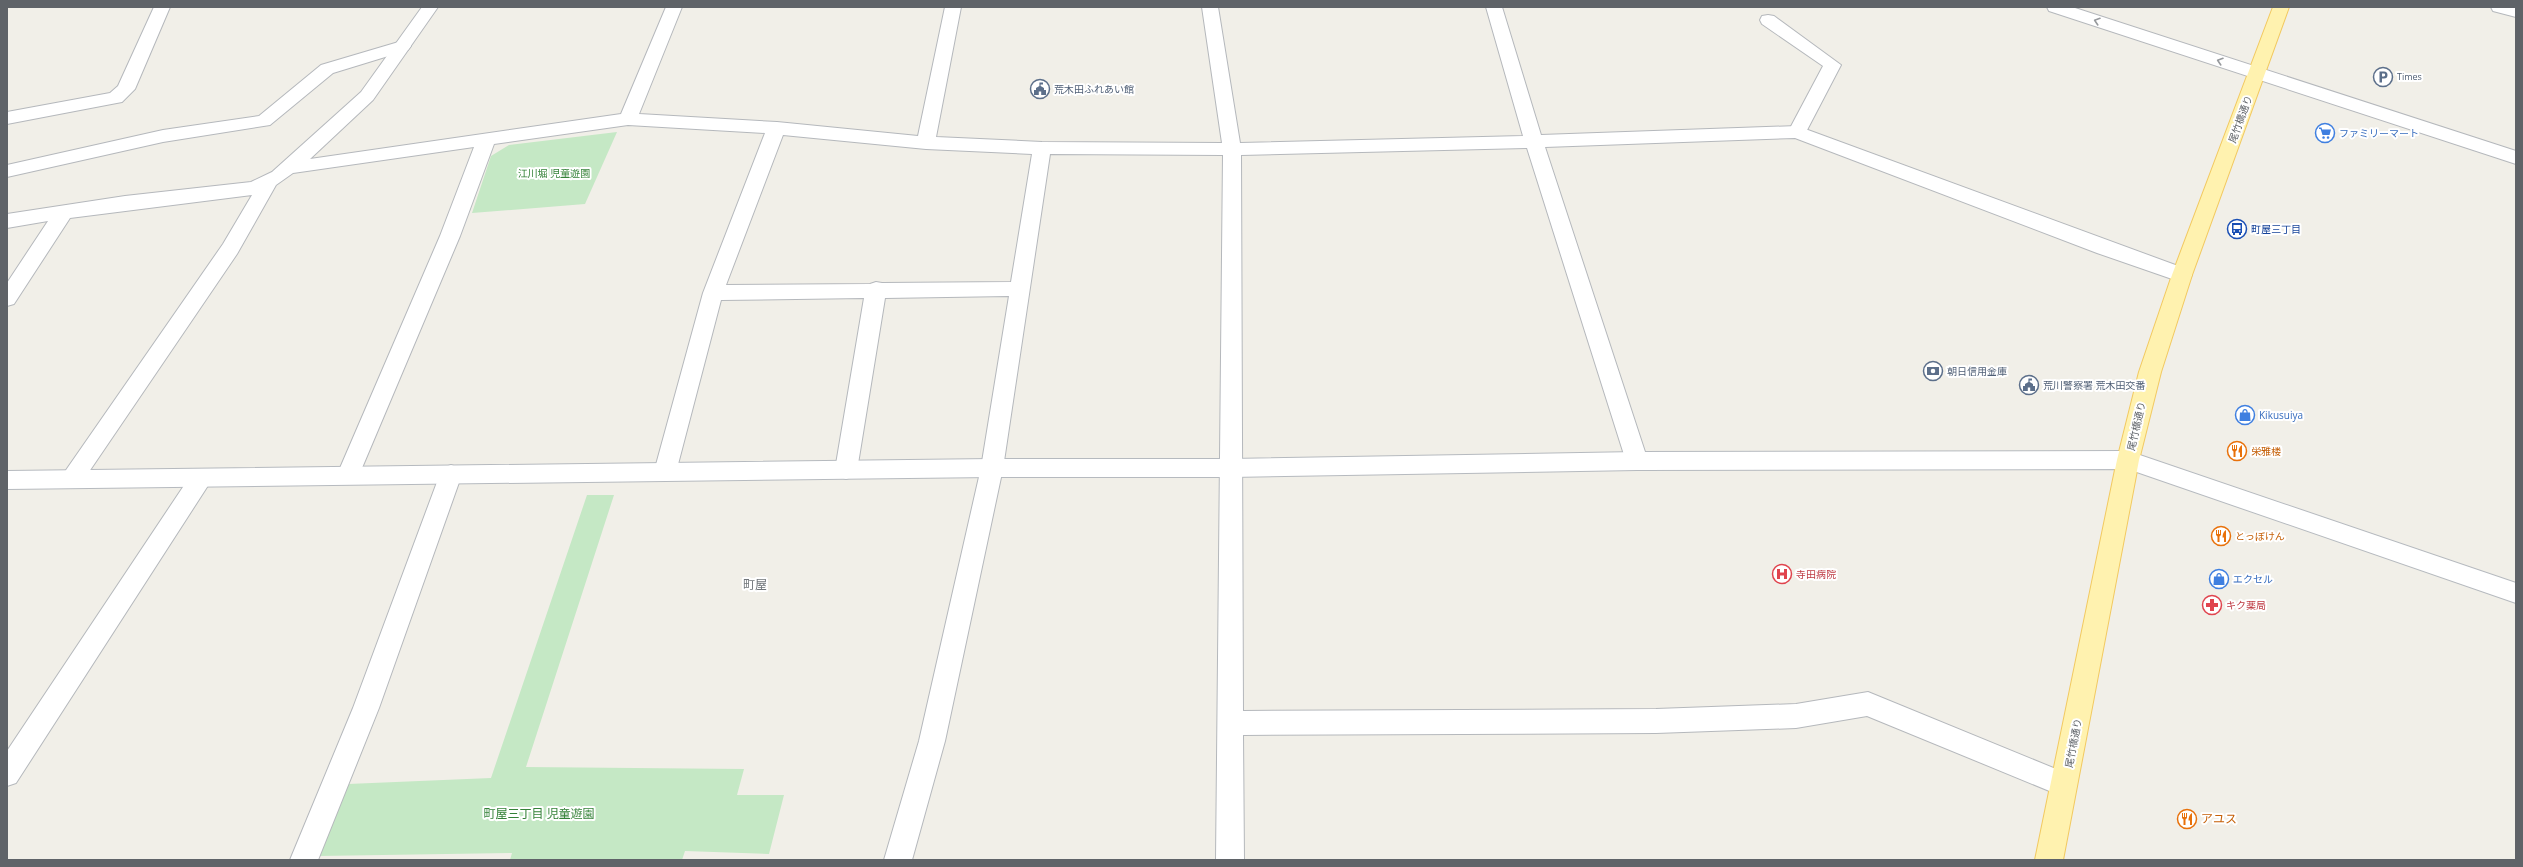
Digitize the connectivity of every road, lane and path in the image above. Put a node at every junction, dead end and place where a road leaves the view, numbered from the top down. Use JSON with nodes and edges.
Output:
{"nodes":[{"id":1,"x":162,"y":7,"type":"edge"},
{"id":2,"x":430,"y":7,"type":"edge"},
{"id":3,"x":674,"y":7,"type":"edge"},
{"id":4,"x":953,"y":7,"type":"edge"},
{"id":5,"x":1210,"y":7,"type":"edge"},
{"id":6,"x":1494,"y":7,"type":"edge"},
{"id":7,"x":2055,"y":7,"type":"edge"},
{"id":8,"x":2281,"y":7,"type":"edge"},
{"id":9,"x":2499,"y":7,"type":"edge"},
{"id":10,"x":2516,"y":12,"type":"edge"},
{"id":11,"x":1768,"y":20,"type":"dead end"},
{"id":12,"x":402,"y":46,"type":"junction"},
{"id":13,"x":2257,"y":74,"type":"junction"},
{"id":14,"x":7,"y":118,"type":"edge"},
{"id":15,"x":628,"y":119,"type":"junction"},
{"id":16,"x":778,"y":128,"type":"junction"},
{"id":17,"x":1797,"y":132,"type":"junction"},
{"id":18,"x":486,"y":140,"type":"junction"},
{"id":19,"x":1534,"y":142,"type":"junction"},
{"id":20,"x":926,"y":143,"type":"junction"},
{"id":21,"x":1042,"y":148,"type":"junction"},
{"id":22,"x":1232,"y":149,"type":"junction"},
{"id":23,"x":2516,"y":158,"type":"edge"},
{"id":24,"x":287,"y":168,"type":"junction"},
{"id":25,"x":7,"y":171,"type":"edge"},
{"id":26,"x":269,"y":181,"type":"junction"},
{"id":27,"x":64,"y":212,"type":"junction"},
{"id":28,"x":7,"y":221,"type":"edge"},
{"id":29,"x":2182,"y":275,"type":"junction"},
{"id":30,"x":876,"y":289,"type":"junction"},
{"id":31,"x":1020,"y":289,"type":"junction"},
{"id":32,"x":713,"y":293,"type":"junction"},
{"id":33,"x":7,"y":299,"type":"edge"},
{"id":34,"x":2128,"y":460,"type":"junction"},
{"id":35,"x":1637,"y":462,"type":"junction"},
{"id":36,"x":992,"y":468,"type":"junction"},
{"id":37,"x":1230,"y":468,"type":"junction"},
{"id":38,"x":846,"y":470,"type":"junction"},
{"id":39,"x":665,"y":472,"type":"junction"},
{"id":40,"x":451,"y":474,"type":"junction"},
{"id":41,"x":348,"y":475,"type":"junction"},
{"id":42,"x":201,"y":478,"type":"junction"},
{"id":43,"x":72,"y":479,"type":"junction"},
{"id":44,"x":7,"y":480,"type":"edge"},
{"id":45,"x":2516,"y":593,"type":"edge"},
{"id":46,"x":1231,"y":723,"type":"junction"},
{"id":47,"x":7,"y":774,"type":"edge"},
{"id":48,"x":2064,"y":785,"type":"junction"},
{"id":49,"x":304,"y":860,"type":"edge"},
{"id":50,"x":898,"y":860,"type":"edge"},
{"id":51,"x":1230,"y":860,"type":"edge"},
{"id":52,"x":2049,"y":860,"type":"edge"}],
"edges":[{"from":1,"to":14,"type":"street"},
{"from":2,"to":12,"type":"street"},
{"from":3,"to":15,"type":"street"},
{"from":4,"to":20,"type":"street"},
{"from":5,"to":22,"type":"street"},
{"from":6,"to":19,"type":"street"},
{"from":13,"to":7,"type":"street","one_way":true},
{"from":8,"to":13,"type":"main road","name":"尾竹橋通り"},
{"from":9,"to":10,"type":"street"},
{"from":11,"to":17,"type":"street"},
{"from":12,"to":24,"type":"street"},
{"from":12,"to":25,"type":"street"},
{"from":13,"to":23,"type":"street"},
{"from":13,"to":29,"type":"main road","name":"尾竹橋通り"},
{"from":15,"to":16,"type":"street"},
{"from":15,"to":18,"type":"street"},
{"from":16,"to":20,"type":"street"},
{"from":16,"to":32,"type":"street"},
{"from":17,"to":19,"type":"street"},
{"from":17,"to":29,"type":"street"},
{"from":18,"to":24,"type":"street"},
{"from":18,"to":41,"type":"street"},
{"from":19,"to":22,"type":"street"},
{"from":19,"to":35,"type":"street"},
{"from":20,"to":21,"type":"street"},
{"from":21,"to":22,"type":"street"},
{"from":21,"to":31,"type":"street"},
{"from":22,"to":37,"type":"street"},
{"from":24,"to":26,"type":"street"},
{"from":26,"to":27,"type":"street"},
{"from":26,"to":43,"type":"street"},
{"from":27,"to":28,"type":"street"},
{"from":27,"to":33,"type":"street"},
{"from":29,"to":34,"type":"main road","name":"尾竹橋通り"},
{"from":30,"to":31,"type":"street"},
{"from":30,"to":32,"type":"street"},
{"from":30,"to":38,"type":"street"},
{"from":31,"to":36,"type":"street"},
{"from":32,"to":39,"type":"street"},
{"from":34,"to":35,"type":"street"},
{"from":34,"to":45,"type":"street"},
{"from":34,"to":48,"type":"main road","name":"尾竹橋通り"},
{"from":35,"to":37,"type":"street"},
{"from":36,"to":37,"type":"street"},
{"from":36,"to":38,"type":"street"},
{"from":36,"to":50,"type":"street"},
{"from":37,"to":46,"type":"street"},
{"from":38,"to":39,"type":"street"},
{"from":39,"to":40,"type":"street"},
{"from":40,"to":41,"type":"street"},
{"from":40,"to":49,"type":"street"},
{"from":41,"to":42,"type":"street"},
{"from":42,"to":43,"type":"street"},
{"from":42,"to":47,"type":"street"},
{"from":43,"to":44,"type":"street"},
{"from":46,"to":48,"type":"street"},
{"from":46,"to":51,"type":"street"},
{"from":48,"to":52,"type":"main road","name":"尾竹橋通り"}]}
